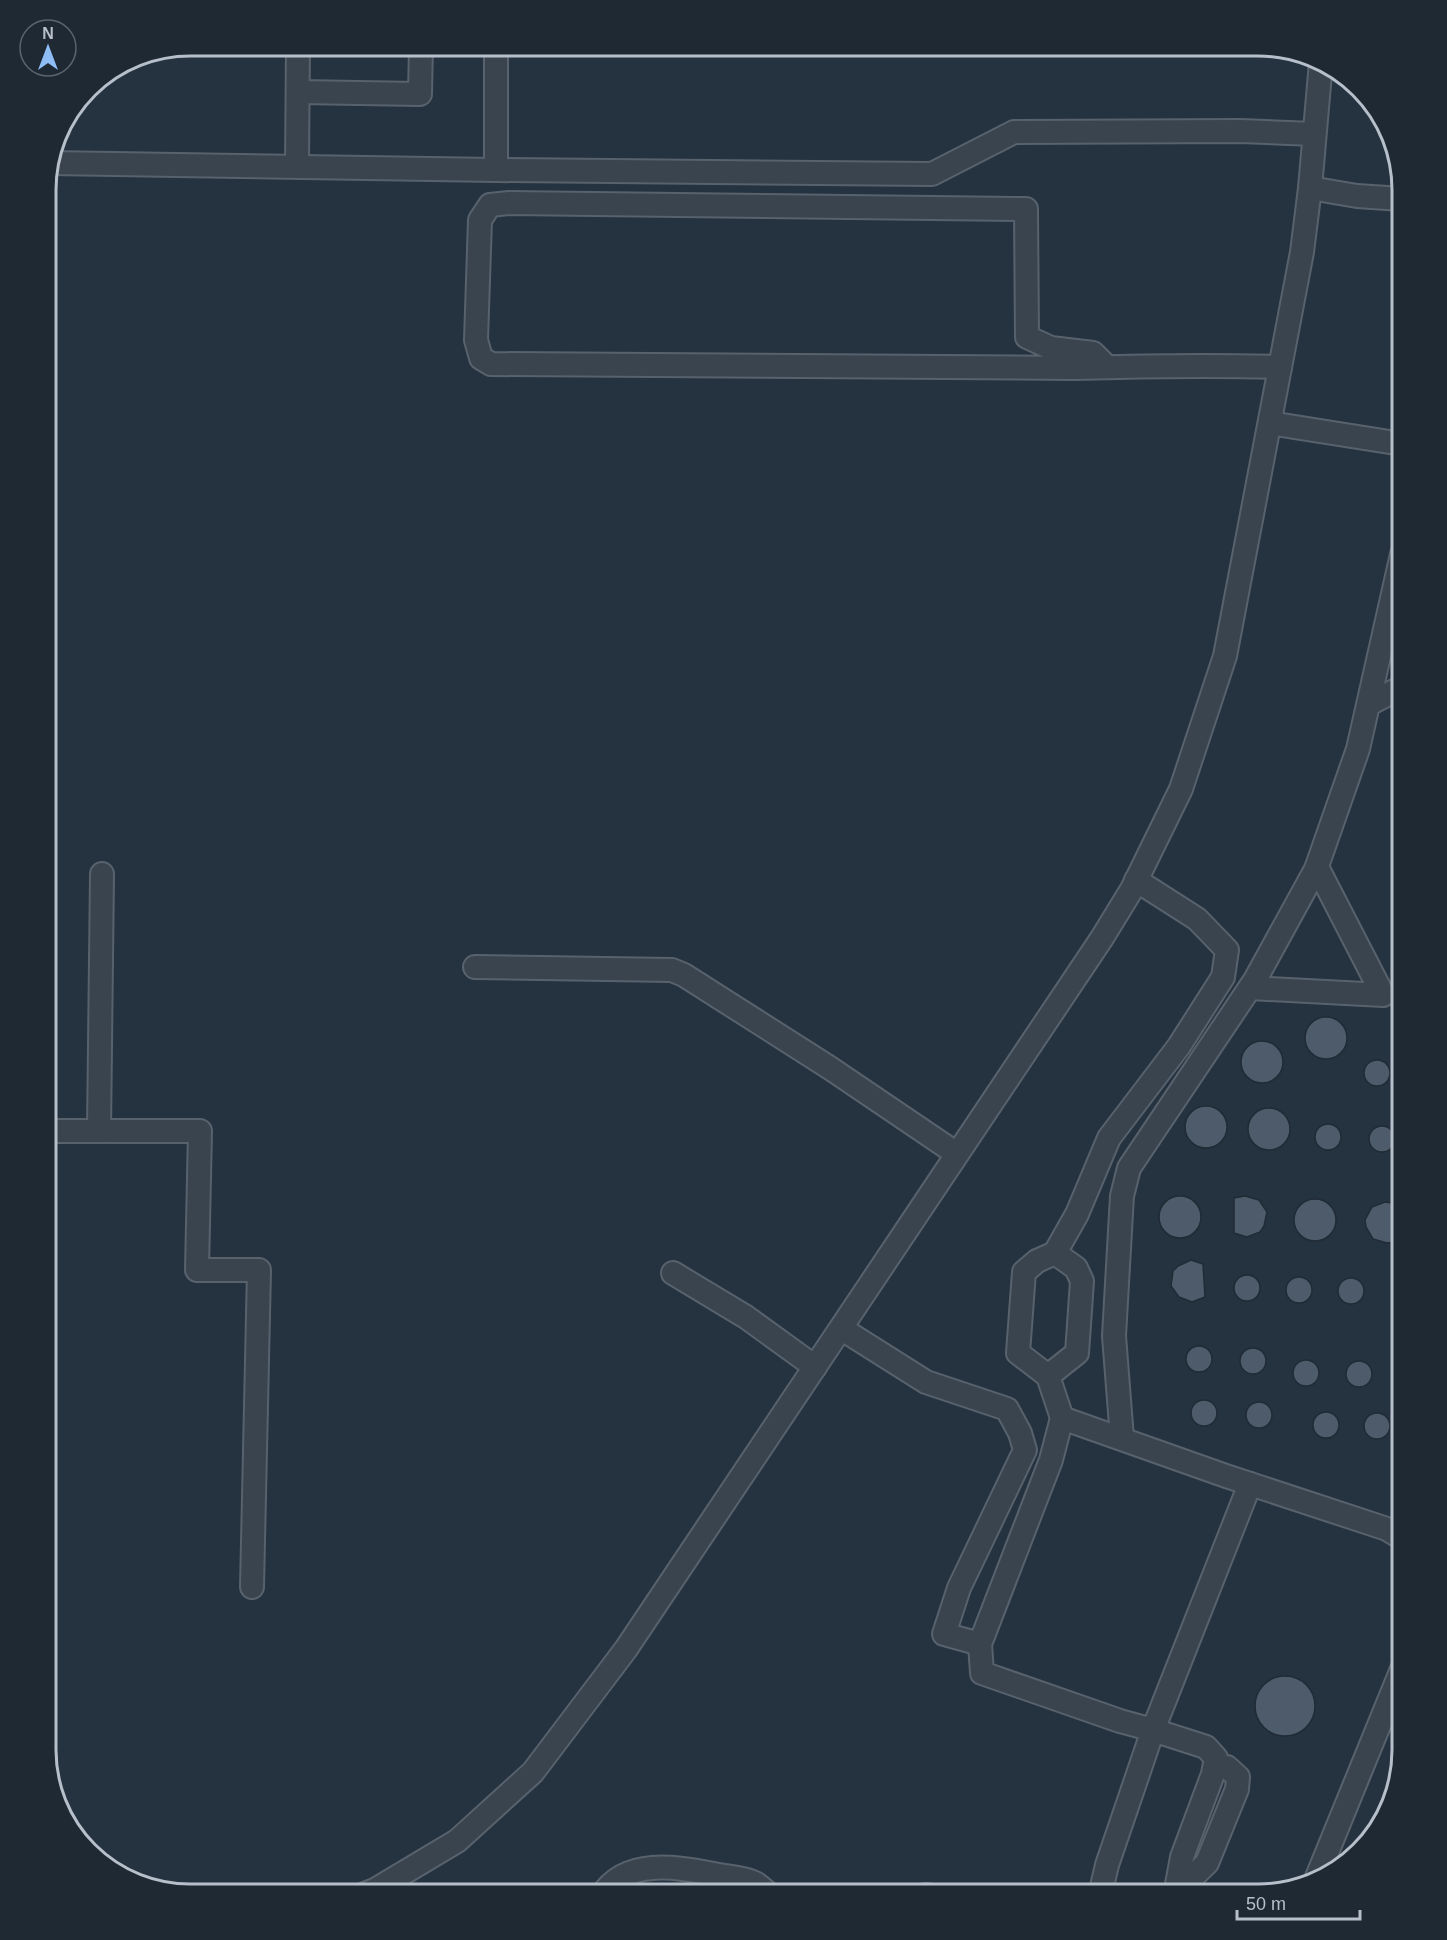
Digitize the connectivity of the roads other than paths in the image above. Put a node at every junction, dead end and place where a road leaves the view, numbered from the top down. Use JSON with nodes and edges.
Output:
{"nodes":[{"id":1,"x":298,"y":56,"type":"edge"},
{"id":2,"x":421,"y":56,"type":"edge"},
{"id":3,"x":496,"y":56,"type":"edge"},
{"id":4,"x":1320,"y":71,"type":"edge"},
{"id":5,"x":298,"y":92,"type":"junction"},
{"id":6,"x":1314,"y":134,"type":"junction"},
{"id":7,"x":59,"y":163,"type":"edge"},
{"id":8,"x":297,"y":166,"type":"junction"},
{"id":9,"x":496,"y":170,"type":"junction"},
{"id":10,"x":1310,"y":188,"type":"junction"},
{"id":11,"x":1391,"y":198,"type":"edge"},
{"id":12,"x":1107,"y":367,"type":"junction"},
{"id":13,"x":1280,"y":367,"type":"junction"},
{"id":14,"x":1270,"y":423,"type":"junction"},
{"id":15,"x":1391,"y":442,"type":"edge"},
{"id":16,"x":1391,"y":603,"type":"edge"},
{"id":17,"x":1391,"y":692,"type":"edge"},
{"id":18,"x":1368,"y":704,"type":"junction"},
{"id":19,"x":1317,"y":867,"type":"junction"},
{"id":20,"x":102,"y":874,"type":"dead end"},
{"id":21,"x":1136,"y":880,"type":"junction"},
{"id":22,"x":475,"y":967,"type":"dead end"},
{"id":23,"x":1250,"y":988,"type":"junction"},
{"id":24,"x":1391,"y":994,"type":"edge"},
{"id":25,"x":1391,"y":996,"type":"edge"},
{"id":26,"x":56,"y":1131,"type":"edge"},
{"id":27,"x":99,"y":1131,"type":"junction"},
{"id":28,"x":957,"y":1154,"type":"junction"},
{"id":29,"x":1055,"y":1252,"type":"junction"},
{"id":30,"x":673,"y":1273,"type":"dead end"},
{"id":31,"x":842,"y":1329,"type":"junction"},
{"id":32,"x":815,"y":1367,"type":"junction"},
{"id":33,"x":1048,"y":1376,"type":"junction"},
{"id":34,"x":1062,"y":1418,"type":"junction"},
{"id":35,"x":1122,"y":1438,"type":"junction"},
{"id":36,"x":1250,"y":1484,"type":"junction"},
{"id":37,"x":1391,"y":1531,"type":"edge"},
{"id":38,"x":252,"y":1587,"type":"dead end"},
{"id":39,"x":980,"y":1644,"type":"junction"},
{"id":40,"x":1391,"y":1696,"type":"edge"},
{"id":41,"x":1154,"y":1730,"type":"junction"},
{"id":42,"x":1199,"y":1744,"type":"junction"},
{"id":43,"x":1320,"y":1869,"type":"edge"},
{"id":44,"x":385,"y":1884,"type":"edge"},
{"id":45,"x":610,"y":1884,"type":"edge"},
{"id":46,"x":723,"y":1884,"type":"edge"},
{"id":47,"x":1103,"y":1884,"type":"edge"},
{"id":48,"x":1177,"y":1884,"type":"edge"},
{"id":49,"x":1181,"y":1884,"type":"edge"}],
"edges":[{"from":1,"to":5,"type":"street"},
{"from":2,"to":5,"type":"street"},
{"from":3,"to":9,"type":"street"},
{"from":4,"to":6,"type":"street"},
{"from":5,"to":8,"type":"street"},
{"from":6,"to":9,"type":"street"},
{"from":6,"to":10,"type":"street"},
{"from":7,"to":8,"type":"street"},
{"from":8,"to":9,"type":"street"},
{"from":10,"to":11,"type":"street"},
{"from":10,"to":13,"type":"street"},
{"from":12,"to":12,"type":"street"},
{"from":12,"to":13,"type":"street"},
{"from":13,"to":14,"type":"street"},
{"from":14,"to":15,"type":"street"},
{"from":14,"to":21,"type":"street"},
{"from":16,"to":18,"type":"street"},
{"from":17,"to":18,"type":"street"},
{"from":18,"to":19,"type":"street"},
{"from":19,"to":23,"type":"street"},
{"from":19,"to":24,"type":"street"},
{"from":20,"to":27,"type":"street"},
{"from":21,"to":28,"type":"street"},
{"from":21,"to":29,"type":"street"},
{"from":22,"to":28,"type":"street"},
{"from":23,"to":25,"type":"street"},
{"from":23,"to":35,"type":"street"},
{"from":26,"to":27,"type":"street"},
{"from":27,"to":38,"type":"street"},
{"from":28,"to":31,"type":"street"},
{"from":29,"to":33,"type":"street"},
{"from":29,"to":33,"type":"street"},
{"from":30,"to":32,"type":"street"},
{"from":31,"to":32,"type":"street"},
{"from":31,"to":39,"type":"street"},
{"from":32,"to":44,"type":"street"},
{"from":33,"to":34,"type":"street"},
{"from":34,"to":35,"type":"street"},
{"from":34,"to":39,"type":"street"},
{"from":35,"to":36,"type":"street"},
{"from":36,"to":37,"type":"street"},
{"from":36,"to":41,"type":"street"},
{"from":39,"to":41,"type":"street"},
{"from":40,"to":43,"type":"street"},
{"from":41,"to":42,"type":"street"},
{"from":41,"to":47,"type":"street"},
{"from":42,"to":48,"type":"street"},
{"from":42,"to":49,"type":"street"},
{"from":45,"to":46,"type":"street"}]}
